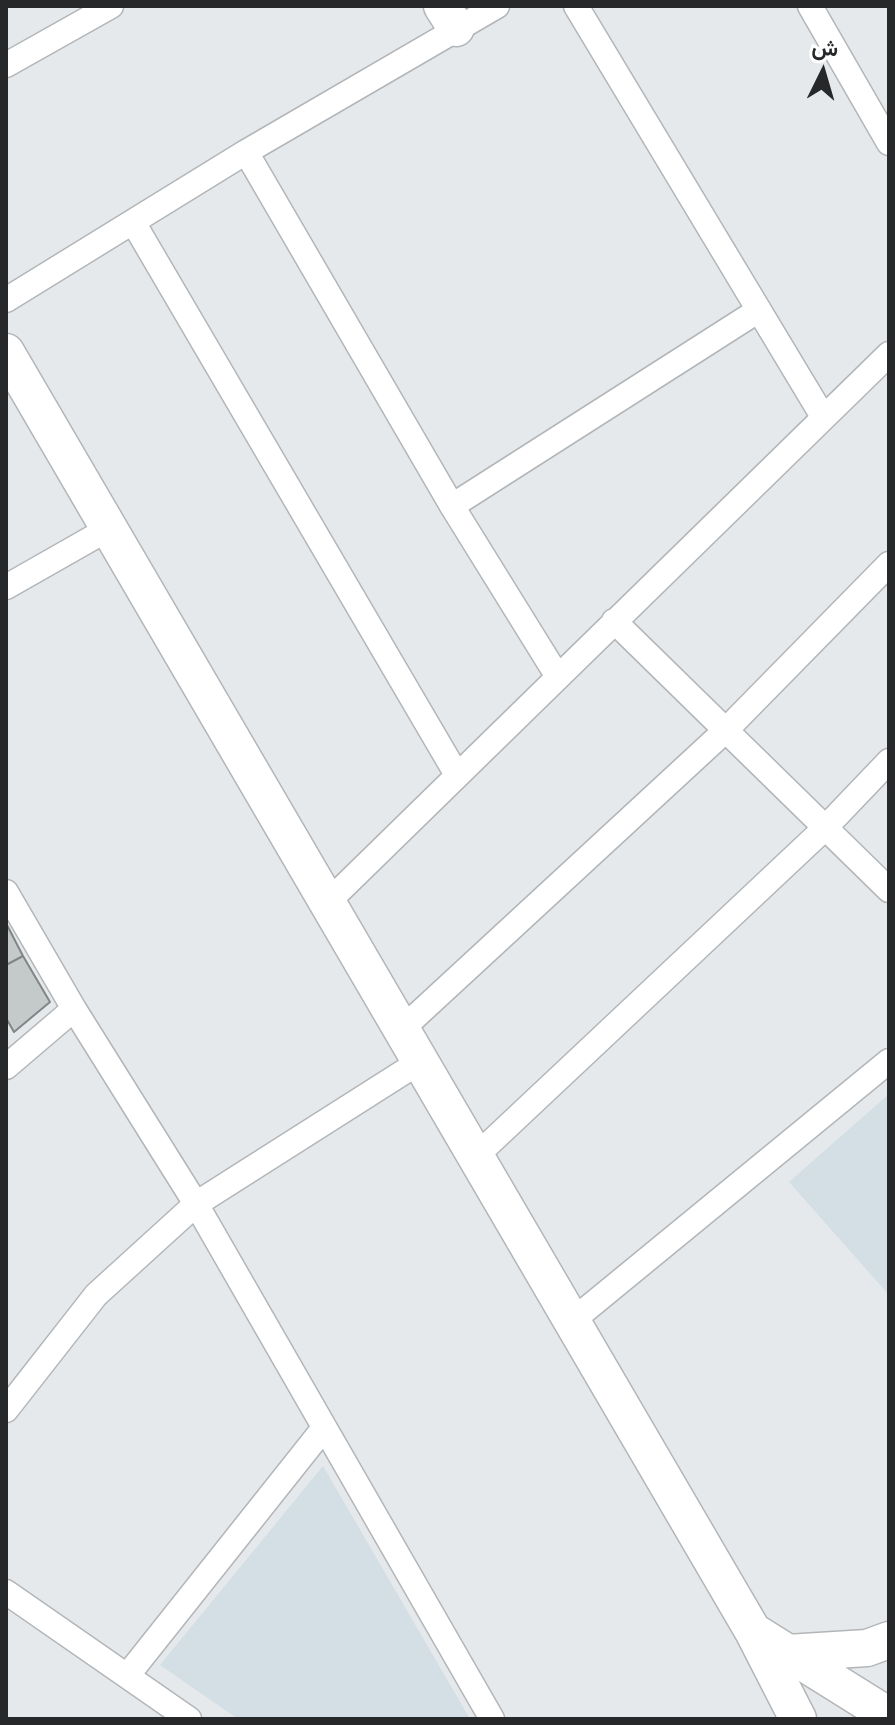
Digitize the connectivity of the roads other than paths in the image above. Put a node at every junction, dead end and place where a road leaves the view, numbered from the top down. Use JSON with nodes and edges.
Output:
{"nodes":[{"id":1,"x":111,"y":6,"type":"edge"},
{"id":2,"x":497,"y":6,"type":"edge"},
{"id":3,"x":576,"y":6,"type":"edge"},
{"id":4,"x":810,"y":6,"type":"edge"},
{"id":5,"x":449,"y":17,"type":"edge"},
{"id":6,"x":6,"y":65,"type":"edge"},
{"id":7,"x":880,"y":108,"type":"edge"},
{"id":8,"x":889,"y":143,"type":"edge"},
{"id":9,"x":246,"y":152,"type":"junction"},
{"id":10,"x":133,"y":222,"type":"junction"},
{"id":11,"x":6,"y":300,"type":"edge"},
{"id":12,"x":759,"y":310,"type":"junction"},
{"id":13,"x":6,"y":352,"type":"edge"},
{"id":14,"x":889,"y":354,"type":"edge"},
{"id":15,"x":822,"y":415,"type":"junction"},
{"id":16,"x":452,"y":506,"type":"junction"},
{"id":17,"x":108,"y":529,"type":"junction"},
{"id":18,"x":889,"y":564,"type":"edge"},
{"id":19,"x":6,"y":587,"type":"edge"},
{"id":20,"x":614,"y":621,"type":"junction"},
{"id":21,"x":558,"y":677,"type":"junction"},
{"id":22,"x":726,"y":730,"type":"junction"},
{"id":23,"x":889,"y":761,"type":"edge"},
{"id":24,"x":457,"y":775,"type":"junction"},
{"id":25,"x":825,"y":828,"type":"junction"},
{"id":26,"x":889,"y":890,"type":"edge"},
{"id":27,"x":6,"y":892,"type":"edge"},
{"id":28,"x":326,"y":904,"type":"junction"},
{"id":29,"x":74,"y":1009,"type":"junction"},
{"id":30,"x":402,"y":1029,"type":"junction"},
{"id":31,"x":421,"y":1061,"type":"junction"},
{"id":32,"x":889,"y":1061,"type":"edge"},
{"id":33,"x":6,"y":1067,"type":"edge"},
{"id":34,"x":476,"y":1156,"type":"junction"},
{"id":35,"x":196,"y":1204,"type":"junction"},
{"id":36,"x":572,"y":1321,"type":"junction"},
{"id":37,"x":6,"y":1410,"type":"edge"},
{"id":38,"x":324,"y":1428,"type":"junction"},
{"id":39,"x":6,"y":1592,"type":"edge"},
{"id":40,"x":754,"y":1633,"type":"junction"},
{"id":41,"x":889,"y":1640,"type":"edge"},
{"id":42,"x":787,"y":1653,"type":"junction"},
{"id":43,"x":127,"y":1676,"type":"junction"},
{"id":44,"x":889,"y":1716,"type":"edge"},
{"id":45,"x":189,"y":1719,"type":"edge"},
{"id":46,"x":492,"y":1719,"type":"edge"},
{"id":47,"x":798,"y":1719,"type":"edge"}],
"edges":[{"from":1,"to":6,"type":"street"},
{"from":2,"to":5,"type":"street"},
{"from":3,"to":12,"type":"street"},
{"from":4,"to":7,"type":"street"},
{"from":5,"to":9,"type":"street"},
{"from":7,"to":8,"type":"street"},
{"from":9,"to":10,"type":"street"},
{"from":9,"to":16,"type":"street"},
{"from":10,"to":11,"type":"street"},
{"from":10,"to":24,"type":"street"},
{"from":12,"to":15,"type":"street"},
{"from":12,"to":16,"type":"street"},
{"from":13,"to":17,"type":"main road"},
{"from":14,"to":15,"type":"street"},
{"from":15,"to":20,"type":"street"},
{"from":16,"to":21,"type":"street"},
{"from":17,"to":19,"type":"street"},
{"from":17,"to":28,"type":"main road"},
{"from":18,"to":22,"type":"street"},
{"from":20,"to":21,"type":"street"},
{"from":20,"to":22,"type":"street"},
{"from":21,"to":24,"type":"street"},
{"from":22,"to":25,"type":"street"},
{"from":22,"to":30,"type":"street"},
{"from":23,"to":25,"type":"street"},
{"from":24,"to":28,"type":"street"},
{"from":25,"to":26,"type":"street"},
{"from":25,"to":34,"type":"street"},
{"from":27,"to":29,"type":"street"},
{"from":28,"to":30,"type":"main road"},
{"from":29,"to":33,"type":"street"},
{"from":29,"to":35,"type":"street"},
{"from":30,"to":31,"type":"main road"},
{"from":31,"to":34,"type":"main road"},
{"from":31,"to":35,"type":"street"},
{"from":32,"to":36,"type":"street"},
{"from":34,"to":36,"type":"main road"},
{"from":35,"to":37,"type":"street"},
{"from":35,"to":38,"type":"street"},
{"from":36,"to":40,"type":"main road"},
{"from":38,"to":43,"type":"street"},
{"from":38,"to":46,"type":"street"},
{"from":39,"to":43,"type":"street"},
{"from":40,"to":42,"type":"main road"},
{"from":40,"to":47,"type":"main road"},
{"from":41,"to":42,"type":"main road"},
{"from":42,"to":44,"type":"main road"},
{"from":43,"to":45,"type":"street"}]}
